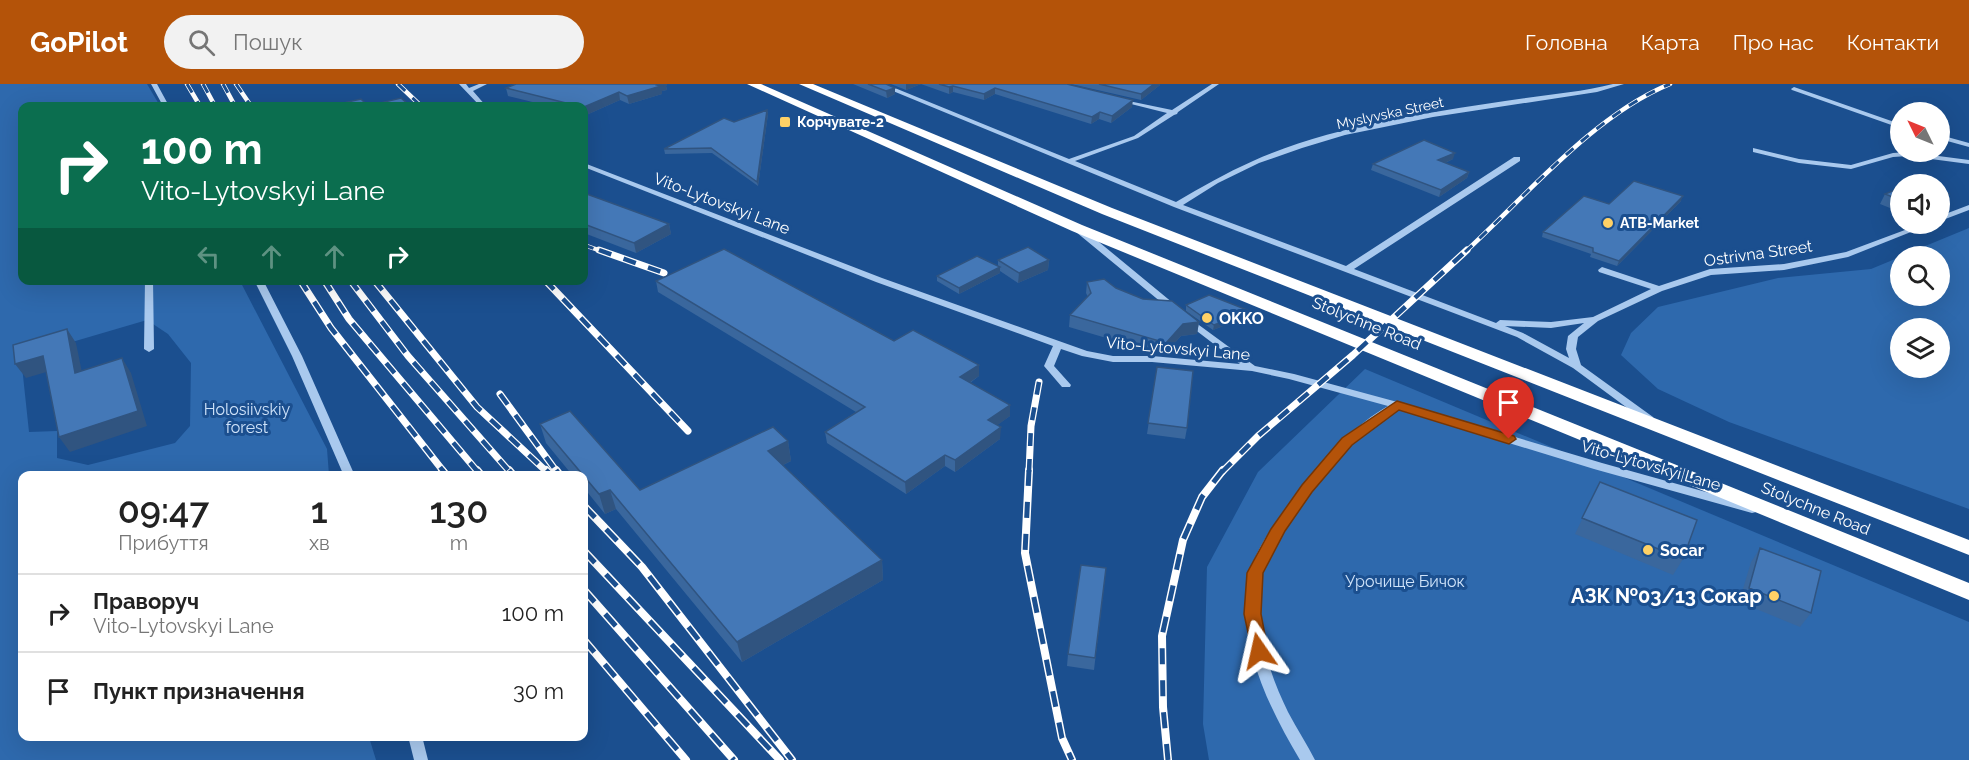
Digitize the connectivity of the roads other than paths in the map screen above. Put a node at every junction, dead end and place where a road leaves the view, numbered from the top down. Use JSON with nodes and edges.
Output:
{"nodes":[{"id":1,"x":154,"y":84,"type":"edge"},
{"id":2,"x":462,"y":84,"type":"edge"},
{"id":3,"x":484,"y":84,"type":"edge"},
{"id":4,"x":752,"y":84,"type":"edge"},
{"id":5,"x":804,"y":84,"type":"edge"},
{"id":6,"x":879,"y":84,"type":"edge"},
{"id":7,"x":1216,"y":84,"type":"edge"},
{"id":8,"x":1621,"y":84,"type":"edge"},
{"id":9,"x":1794,"y":89,"type":"dead end"},
{"id":10,"x":468,"y":91,"type":"junction"},
{"id":11,"x":1109,"y":97,"type":"edge"},
{"id":12,"x":164,"y":102,"type":"edge"},
{"id":13,"x":479,"y":102,"type":"edge"},
{"id":14,"x":1175,"y":113,"type":"junction"},
{"id":15,"x":1890,"y":123,"type":"edge"},
{"id":16,"x":1950,"y":140,"type":"edge"},
{"id":17,"x":1969,"y":145,"type":"edge"},
{"id":18,"x":1756,"y":150,"type":"dead end"},
{"id":19,"x":1517,"y":159,"type":"dead end"},
{"id":20,"x":1070,"y":161,"type":"junction"},
{"id":21,"x":1969,"y":162,"type":"edge"},
{"id":22,"x":588,"y":167,"type":"edge"},
{"id":23,"x":1177,"y":205,"type":"junction"},
{"id":24,"x":1969,"y":207,"type":"edge"},
{"id":25,"x":1950,"y":215,"type":"edge"},
{"id":26,"x":1077,"y":228,"type":"junction"},
{"id":27,"x":1901,"y":234,"type":"edge"},
{"id":28,"x":1348,"y":269,"type":"junction"},
{"id":29,"x":1602,"y":270,"type":"dead end"},
{"id":30,"x":149,"y":285,"type":"edge"},
{"id":31,"x":261,"y":285,"type":"edge"},
{"id":32,"x":1659,"y":289,"type":"junction"},
{"id":33,"x":1595,"y":319,"type":"junction"},
{"id":34,"x":1488,"y":322,"type":"junction"},
{"id":35,"x":1057,"y":346,"type":"junction"},
{"id":36,"x":150,"y":349,"type":"dead end"},
{"id":37,"x":1576,"y":366,"type":"junction"},
{"id":38,"x":1252,"y":368,"type":"junction"},
{"id":39,"x":1066,"y":385,"type":"dead end"},
{"id":40,"x":1397,"y":405,"type":"junction"},
{"id":41,"x":1665,"y":431,"type":"junction"},
{"id":42,"x":348,"y":471,"type":"edge"},
{"id":43,"x":1784,"y":518,"type":"junction"},
{"id":44,"x":1969,"y":548,"type":"edge"},
{"id":45,"x":1969,"y":592,"type":"edge"},
{"id":46,"x":416,"y":741,"type":"edge"},
{"id":47,"x":421,"y":760,"type":"edge"},
{"id":48,"x":1308,"y":760,"type":"edge"}],
"edges":[{"from":1,"to":12,"type":"street"},
{"from":2,"to":10,"type":"street"},
{"from":3,"to":10,"type":"street"},
{"from":4,"to":26,"type":"highway","name":"Stolychne Road"},
{"from":5,"to":41,"type":"highway","name":"Stolychne Road"},
{"from":6,"to":20,"type":"street"},
{"from":7,"to":14,"type":"street"},
{"from":8,"to":23,"type":"street","name":"Myslyvska Street"},
{"from":9,"to":15,"type":"street"},
{"from":10,"to":13,"type":"street"},
{"from":11,"to":14,"type":"street"},
{"from":14,"to":20,"type":"street"},
{"from":16,"to":17,"type":"street"},
{"from":18,"to":21,"type":"street"},
{"from":19,"to":28,"type":"street"},
{"from":20,"to":23,"type":"street"},
{"from":22,"to":35,"type":"street","name":"Vito-Lytovskyi Lane"},
{"from":23,"to":28,"type":"street"},
{"from":24,"to":25,"type":"street"},
{"from":26,"to":38,"type":"street"},
{"from":26,"to":43,"type":"highway","name":"Stolychne Road"},
{"from":27,"to":32,"type":"street","name":"Ostrivna Street"},
{"from":28,"to":34,"type":"street"},
{"from":29,"to":32,"type":"street"},
{"from":30,"to":36,"type":"street"},
{"from":31,"to":42,"type":"street"},
{"from":32,"to":33,"type":"street","name":"Ostrivna Street"},
{"from":33,"to":34,"type":"street","name":"Ostrivna Street"},
{"from":33,"to":37,"type":"street","name":"Ostrivna Street"},
{"from":34,"to":37,"type":"street"},
{"from":35,"to":38,"type":"street","name":"Vito-Lytovskyi Lane"},
{"from":35,"to":39,"type":"street"},
{"from":37,"to":41,"type":"street"},
{"from":38,"to":40,"type":"street","name":"Vito-Lytovskyi Lane"},
{"from":40,"to":43,"type":"street","name":"Vito-Lytovskyi Lane"},
{"from":40,"to":48,"type":"street"},
{"from":41,"to":44,"type":"highway","name":"Stolychne Road"},
{"from":43,"to":45,"type":"highway","name":"Stolychne Road"},
{"from":46,"to":47,"type":"street"}]}
